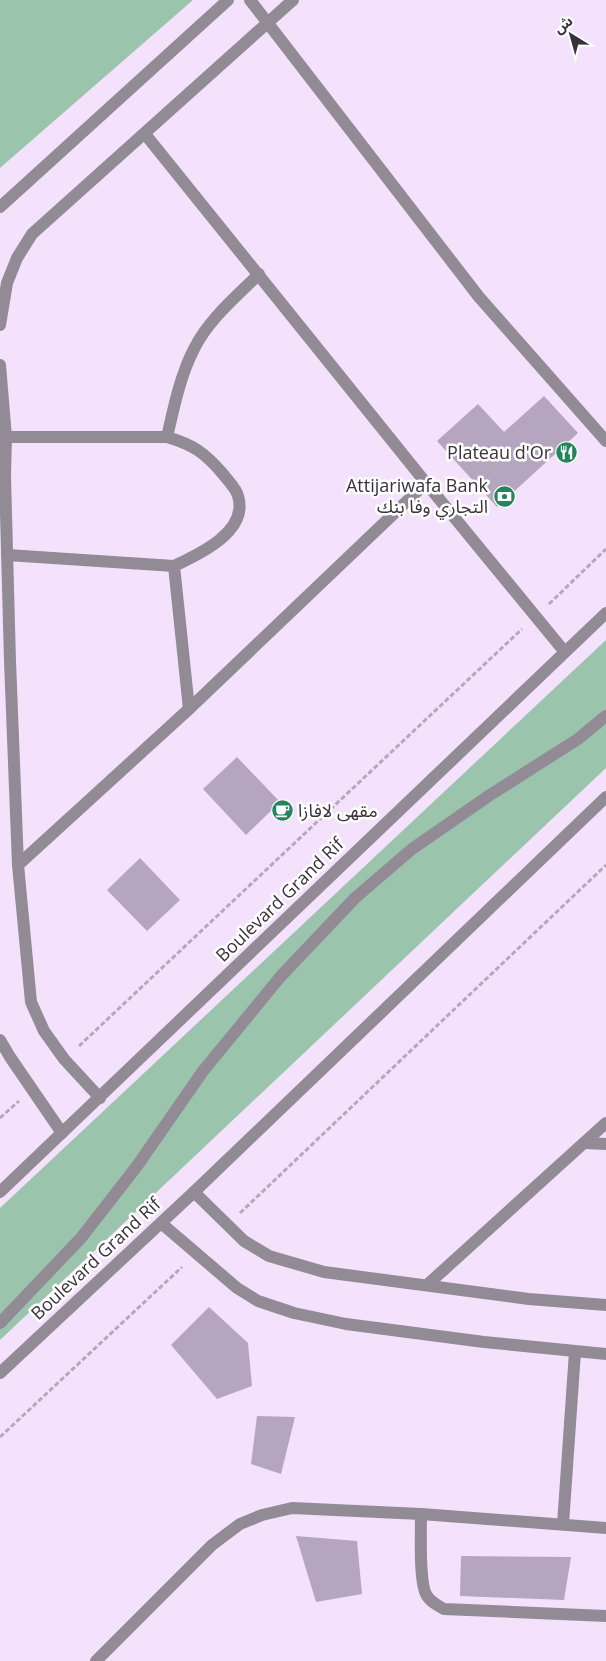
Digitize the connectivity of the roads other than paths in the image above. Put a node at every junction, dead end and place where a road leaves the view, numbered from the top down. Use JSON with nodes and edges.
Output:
{"nodes":[{"id":1,"x":228,"y":0,"type":"edge"},
{"id":2,"x":250,"y":0,"type":"edge"},
{"id":3,"x":293,"y":0,"type":"edge"},
{"id":4,"x":268,"y":22,"type":"junction"},
{"id":5,"x":144,"y":134,"type":"junction"},
{"id":6,"x":0,"y":207,"type":"edge"},
{"id":7,"x":259,"y":274,"type":"junction"},
{"id":8,"x":0,"y":325,"type":"edge"},
{"id":9,"x":0,"y":365,"type":"edge"},
{"id":10,"x":3,"y":436,"type":"edge"},
{"id":11,"x":167,"y":437,"type":"junction"},
{"id":12,"x":606,"y":441,"type":"edge"},
{"id":13,"x":426,"y":483,"type":"junction"},
{"id":14,"x":7,"y":554,"type":"junction"},
{"id":15,"x":174,"y":566,"type":"junction"},
{"id":16,"x":606,"y":612,"type":"edge"},
{"id":17,"x":564,"y":651,"type":"junction"},
{"id":18,"x":188,"y":709,"type":"junction"},
{"id":19,"x":606,"y":716,"type":"edge"},
{"id":20,"x":606,"y":797,"type":"edge"},
{"id":21,"x":18,"y":865,"type":"junction"},
{"id":22,"x":0,"y":1040,"type":"edge"},
{"id":23,"x":100,"y":1098,"type":"junction"},
{"id":24,"x":606,"y":1123,"type":"edge"},
{"id":25,"x":62,"y":1133,"type":"junction"},
{"id":26,"x":584,"y":1143,"type":"junction"},
{"id":27,"x":606,"y":1144,"type":"edge"},
{"id":28,"x":0,"y":1192,"type":"edge"},
{"id":29,"x":194,"y":1192,"type":"junction"},
{"id":30,"x":161,"y":1223,"type":"junction"},
{"id":31,"x":427,"y":1285,"type":"junction"},
{"id":32,"x":606,"y":1305,"type":"edge"},
{"id":33,"x":0,"y":1323,"type":"edge"},
{"id":34,"x":575,"y":1352,"type":"junction"},
{"id":35,"x":606,"y":1354,"type":"edge"},
{"id":36,"x":0,"y":1374,"type":"edge"},
{"id":37,"x":421,"y":1514,"type":"junction"},
{"id":38,"x":563,"y":1524,"type":"junction"},
{"id":39,"x":606,"y":1528,"type":"edge"},
{"id":40,"x":606,"y":1616,"type":"edge"},
{"id":41,"x":96,"y":1661,"type":"edge"}],
"edges":[{"from":1,"to":6,"type":"street"},
{"from":2,"to":4,"type":"street"},
{"from":3,"to":4,"type":"street"},
{"from":4,"to":5,"type":"street"},
{"from":4,"to":12,"type":"street"},
{"from":5,"to":7,"type":"street"},
{"from":5,"to":8,"type":"street"},
{"from":7,"to":11,"type":"street"},
{"from":7,"to":13,"type":"street"},
{"from":9,"to":10,"type":"street"},
{"from":10,"to":11,"type":"street"},
{"from":10,"to":14,"type":"street"},
{"from":11,"to":15,"type":"street"},
{"from":13,"to":17,"type":"street"},
{"from":13,"to":18,"type":"street"},
{"from":14,"to":15,"type":"street"},
{"from":14,"to":21,"type":"street"},
{"from":15,"to":18,"type":"street"},
{"from":16,"to":17,"type":"street","name":"Boulevard Grand Rif"},
{"from":17,"to":23,"type":"street","name":"Boulevard Grand Rif"},
{"from":18,"to":21,"type":"street"},
{"from":19,"to":33,"type":"street"},
{"from":20,"to":29,"type":"street","name":"Boulevard Grand Rif"},
{"from":21,"to":23,"type":"street"},
{"from":22,"to":25,"type":"street"},
{"from":23,"to":25,"type":"street","name":"Boulevard Grand Rif"},
{"from":24,"to":26,"type":"street"},
{"from":25,"to":28,"type":"street","name":"Boulevard Grand Rif"},
{"from":26,"to":27,"type":"street"},
{"from":26,"to":31,"type":"street"},
{"from":29,"to":30,"type":"street","name":"Boulevard Grand Rif"},
{"from":29,"to":31,"type":"street"},
{"from":30,"to":34,"type":"street"},
{"from":30,"to":36,"type":"street","name":"Boulevard Grand Rif"},
{"from":31,"to":32,"type":"street"},
{"from":34,"to":35,"type":"street"},
{"from":34,"to":38,"type":"street"},
{"from":37,"to":38,"type":"street"},
{"from":37,"to":40,"type":"street"},
{"from":37,"to":41,"type":"street"},
{"from":38,"to":39,"type":"street"}]}
